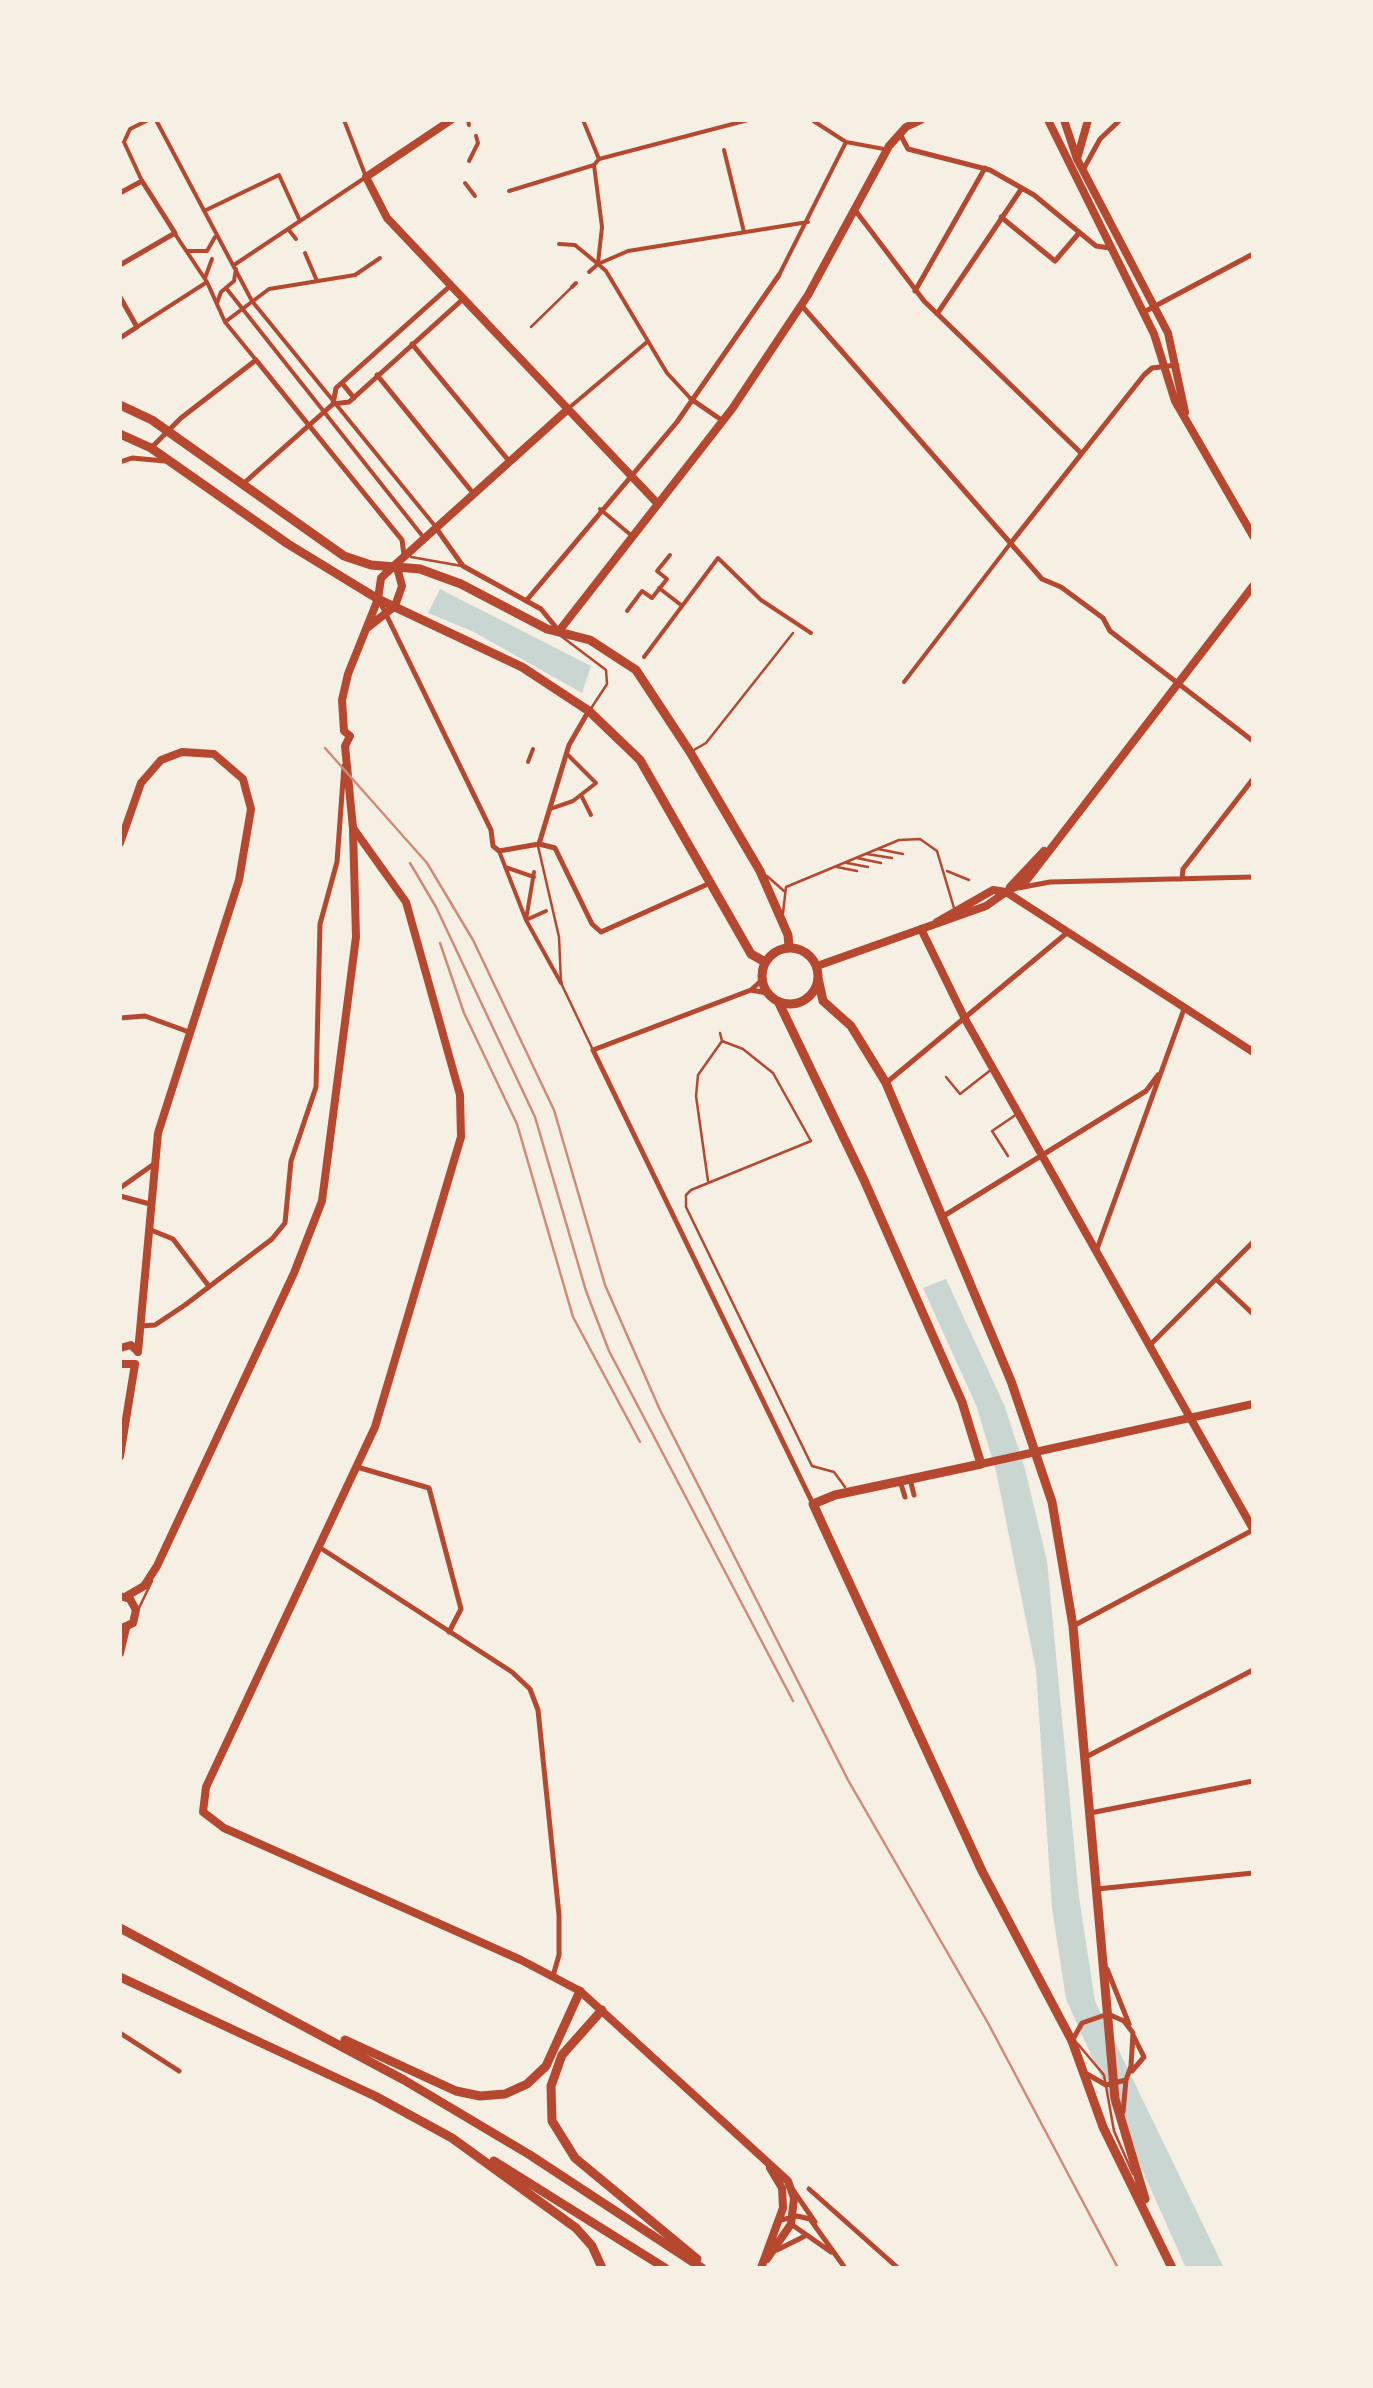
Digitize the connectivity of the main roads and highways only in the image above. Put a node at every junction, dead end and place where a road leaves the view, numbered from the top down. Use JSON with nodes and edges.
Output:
{"nodes":[{"id":1,"x":922,"y":120,"type":"edge"},
{"id":2,"x":1048,"y":120,"type":"edge"},
{"id":3,"x":1064,"y":120,"type":"edge"},
{"id":4,"x":1088,"y":120,"type":"edge"},
{"id":5,"x":447,"y":121,"type":"edge"},
{"id":6,"x":1076,"y":159,"type":"junction"},
{"id":7,"x":1178,"y":398,"type":"junction"},
{"id":8,"x":120,"y":404,"type":"edge"},
{"id":9,"x":567,"y":410,"type":"junction"},
{"id":10,"x":120,"y":434,"type":"edge"},
{"id":11,"x":657,"y":503,"type":"junction"},
{"id":12,"x":1253,"y":536,"type":"edge"},
{"id":13,"x":396,"y":564,"type":"junction"},
{"id":14,"x":1253,"y":586,"type":"edge"},
{"id":15,"x":378,"y":599,"type":"junction"},
{"id":16,"x":391,"y":610,"type":"junction"},
{"id":17,"x":368,"y":628,"type":"junction"},
{"id":18,"x":559,"y":631,"type":"junction"},
{"id":19,"x":353,"y":828,"type":"junction"},
{"id":20,"x":120,"y":843,"type":"edge"},
{"id":21,"x":1006,"y":892,"type":"junction"},
{"id":22,"x":937,"y":922,"type":"junction"},
{"id":23,"x":921,"y":929,"type":"junction"},
{"id":24,"x":789,"y":948,"type":"junction"},
{"id":25,"x":765,"y":962,"type":"junction"},
{"id":26,"x":817,"y":972,"type":"junction"},
{"id":27,"x":778,"y":1001,"type":"junction"},
{"id":28,"x":1253,"y":1052,"type":"edge"},
{"id":29,"x":138,"y":1326,"type":"junction"},
{"id":30,"x":123,"y":1346,"type":"edge"},
{"id":31,"x":138,"y":1352,"type":"junction"},
{"id":32,"x":135,"y":1364,"type":"junction"},
{"id":33,"x":122,"y":1365,"type":"edge"},
{"id":34,"x":130,"y":1394,"type":"junction"},
{"id":35,"x":1253,"y":1404,"type":"edge"},
{"id":36,"x":1190,"y":1418,"type":"junction"},
{"id":37,"x":1036,"y":1451,"type":"junction"},
{"id":38,"x":120,"y":1456,"type":"edge"},
{"id":39,"x":981,"y":1464,"type":"junction"},
{"id":40,"x":1249,"y":1512,"type":"edge"},
{"id":41,"x":1253,"y":1529,"type":"edge"},
{"id":42,"x":121,"y":1596,"type":"edge"},
{"id":43,"x":123,"y":1628,"type":"edge"},
{"id":44,"x":120,"y":1653,"type":"edge"},
{"id":45,"x":120,"y":1928,"type":"edge"},
{"id":46,"x":120,"y":1978,"type":"edge"},
{"id":47,"x":580,"y":1991,"type":"junction"},
{"id":48,"x":265,"y":2003,"type":"junction"},
{"id":49,"x":602,"y":2010,"type":"junction"},
{"id":50,"x":452,"y":2138,"type":"junction"},
{"id":51,"x":764,"y":2160,"type":"junction"},
{"id":52,"x":787,"y":2217,"type":"junction"},
{"id":53,"x":1159,"y":2240,"type":"junction"},
{"id":54,"x":767,"y":2259,"type":"junction"},
{"id":55,"x":1174,"y":2266,"type":"edge"},
{"id":56,"x":602,"y":2268,"type":"edge"},
{"id":57,"x":665,"y":2268,"type":"edge"},
{"id":58,"x":705,"y":2268,"type":"edge"},
{"id":59,"x":760,"y":2268,"type":"edge"}],
"edges":[{"from":1,"to":11,"type":"main road"},
{"from":2,"to":7,"type":"main road"},
{"from":3,"to":6,"type":"main road"},
{"from":4,"to":6,"type":"main road"},
{"from":5,"to":9,"type":"main road"},
{"from":6,"to":7,"type":"main road"},
{"from":7,"to":12,"type":"main road"},
{"from":8,"to":13,"type":"main road"},
{"from":9,"to":11,"type":"main road"},
{"from":9,"to":13,"type":"main road"},
{"from":10,"to":15,"type":"main road"},
{"from":11,"to":18,"type":"main road"},
{"from":13,"to":15,"type":"main road"},
{"from":13,"to":16,"type":"main road"},
{"from":13,"to":18,"type":"main road"},
{"from":14,"to":21,"type":"main road"},
{"from":15,"to":16,"type":"main road"},
{"from":15,"to":17,"type":"main road"},
{"from":16,"to":17,"type":"main road"},
{"from":16,"to":25,"type":"main road"},
{"from":17,"to":19,"type":"main road"},
{"from":18,"to":24,"type":"main road"},
{"from":19,"to":42,"type":"main road"},
{"from":19,"to":47,"type":"main road"},
{"from":20,"to":29,"type":"main road"},
{"from":21,"to":22,"type":"main road"},
{"from":21,"to":22,"type":"main road"},
{"from":21,"to":28,"type":"main road"},
{"from":22,"to":23,"type":"main road"},
{"from":23,"to":26,"type":"main road"},
{"from":23,"to":36,"type":"main road"},
{"from":24,"to":25,"type":"main road"},
{"from":24,"to":26,"type":"main road"},
{"from":25,"to":27,"type":"main road"},
{"from":26,"to":27,"type":"main road"},
{"from":26,"to":37,"type":"main road"},
{"from":27,"to":39,"type":"main road"},
{"from":29,"to":30,"type":"main road"},
{"from":29,"to":31,"type":"main road"},
{"from":30,"to":31,"type":"main road"},
{"from":31,"to":32,"type":"main road"},
{"from":32,"to":33,"type":"main road"},
{"from":32,"to":34,"type":"main road"},
{"from":33,"to":34,"type":"main road"},
{"from":34,"to":38,"type":"main road"},
{"from":35,"to":36,"type":"main road"},
{"from":36,"to":37,"type":"main road"},
{"from":36,"to":40,"type":"main road"},
{"from":37,"to":39,"type":"main road"},
{"from":37,"to":53,"type":"main road"},
{"from":39,"to":53,"type":"main road"},
{"from":40,"to":41,"type":"main road"},
{"from":42,"to":43,"type":"main road"},
{"from":43,"to":44,"type":"main road"},
{"from":45,"to":48,"type":"main road"},
{"from":46,"to":50,"type":"main road"},
{"from":47,"to":48,"type":"main road"},
{"from":47,"to":49,"type":"main road"},
{"from":48,"to":58,"type":"main road"},
{"from":49,"to":51,"type":"main road"},
{"from":49,"to":58,"type":"main road"},
{"from":50,"to":56,"type":"main road"},
{"from":50,"to":57,"type":"main road"},
{"from":51,"to":52,"type":"main road"},
{"from":51,"to":52,"type":"main road"},
{"from":52,"to":54,"type":"main road"},
{"from":52,"to":54,"type":"main road"},
{"from":53,"to":55,"type":"main road"},
{"from":54,"to":59,"type":"main road"}]}
